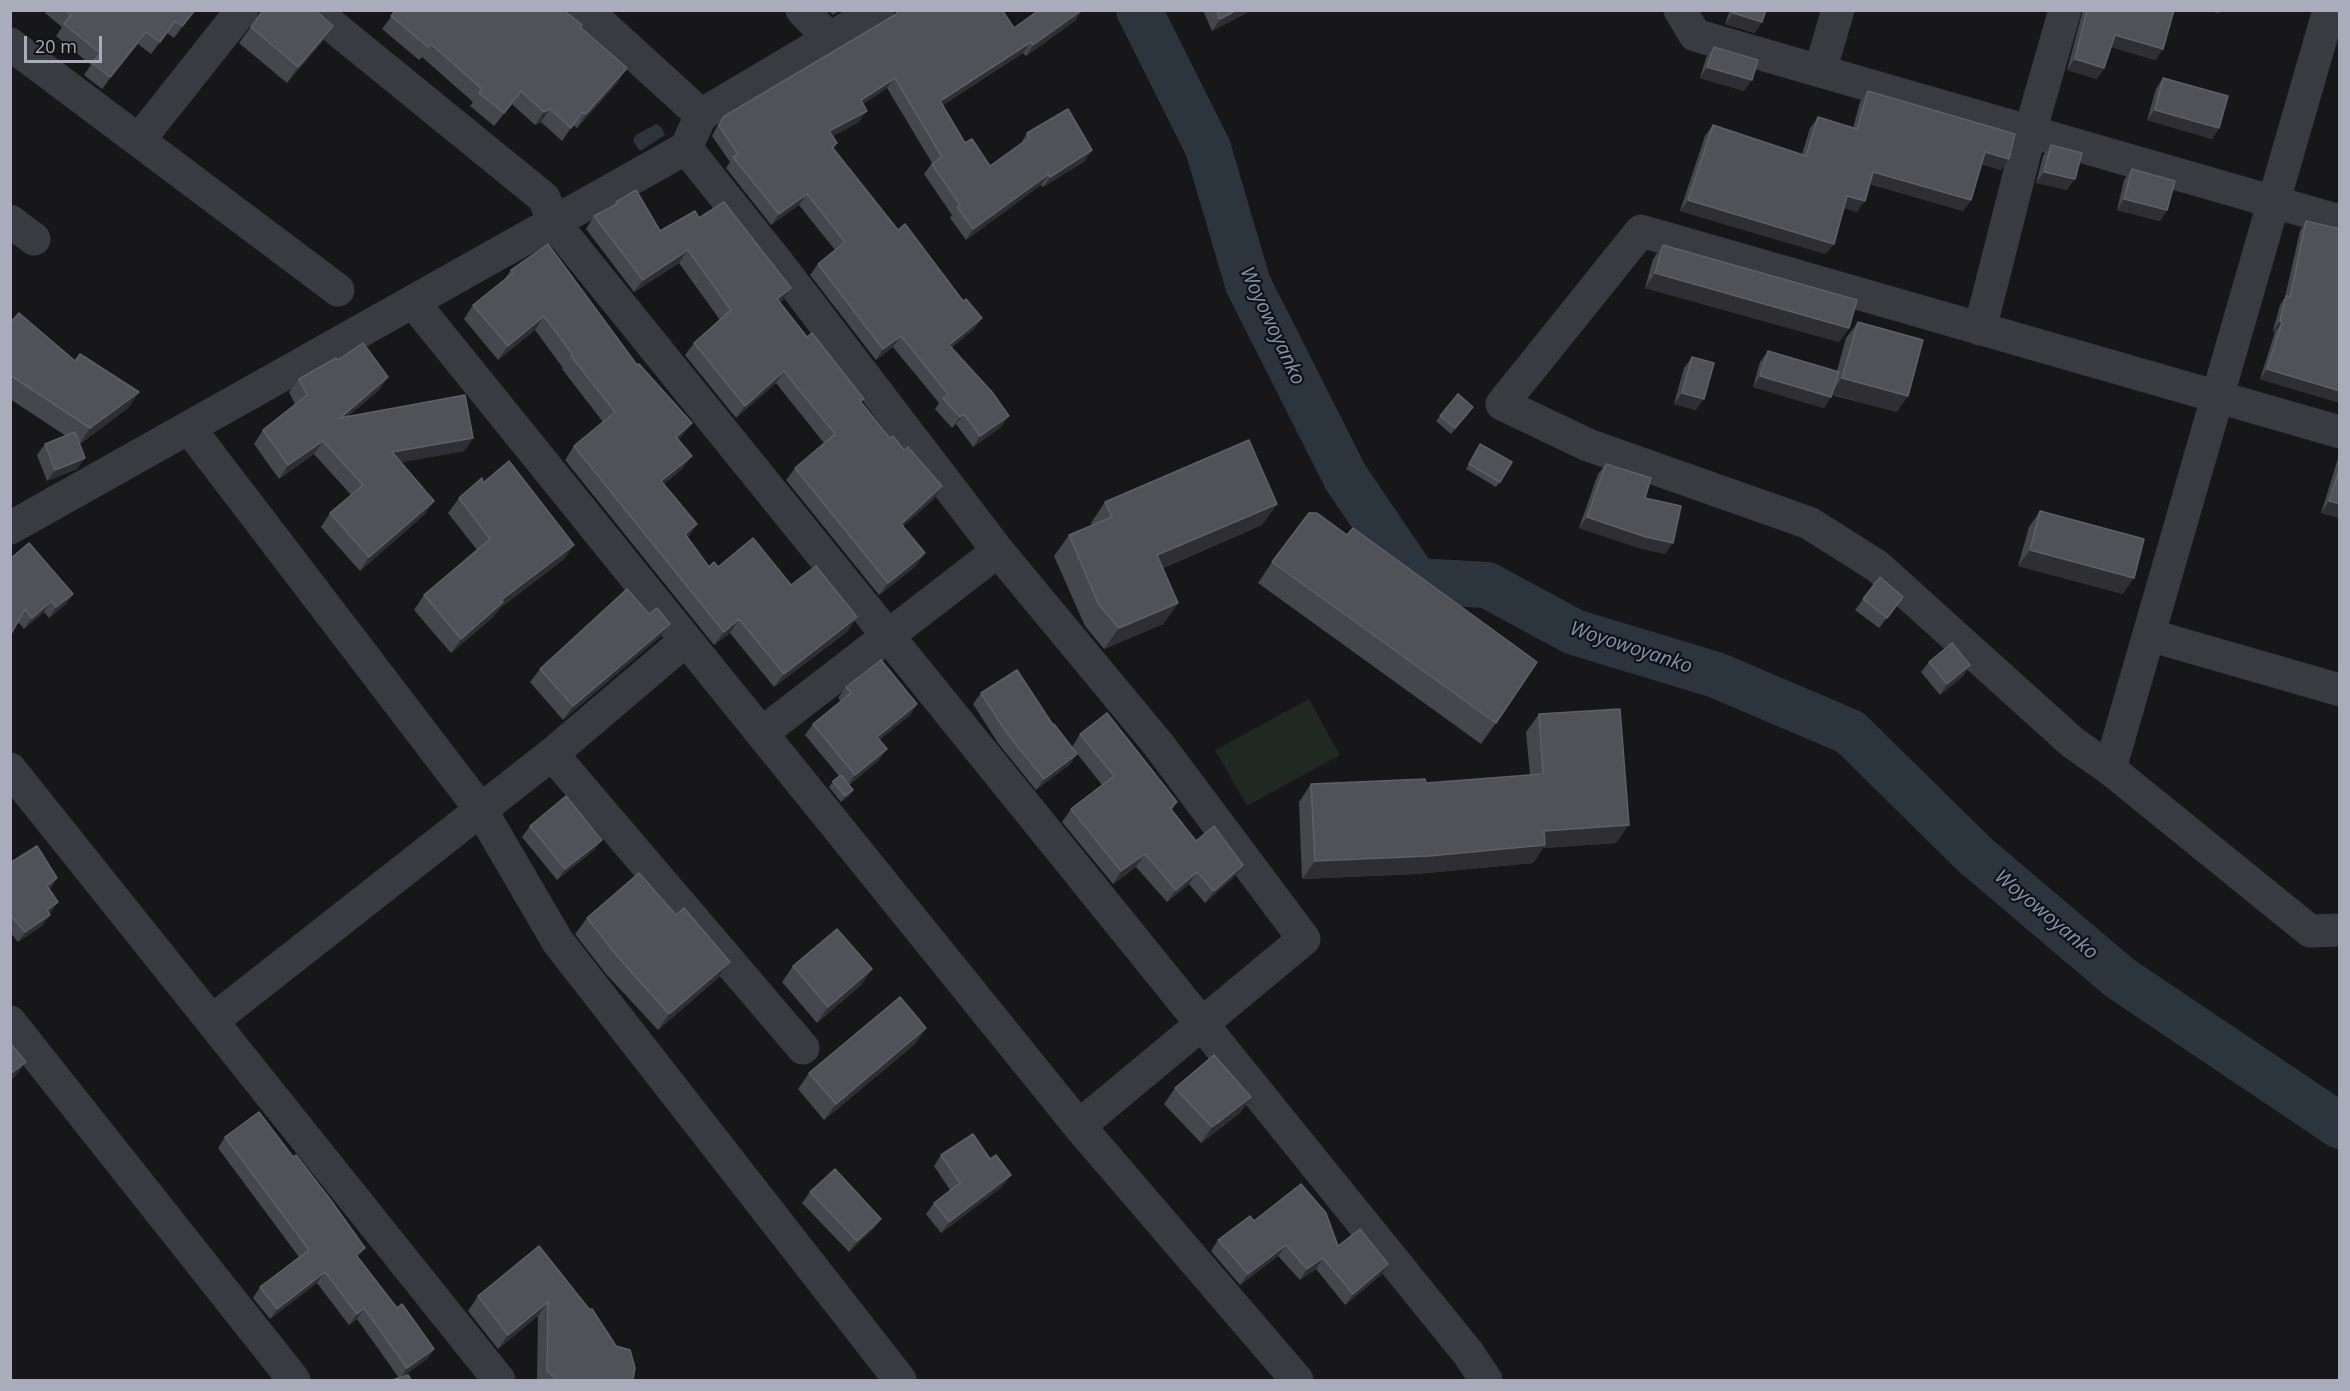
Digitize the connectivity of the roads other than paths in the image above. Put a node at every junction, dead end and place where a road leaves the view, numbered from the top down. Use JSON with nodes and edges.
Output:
{"nodes":[{"id":1,"x":242,"y":10,"type":"edge"},
{"id":2,"x":313,"y":10,"type":"edge"},
{"id":3,"x":586,"y":10,"type":"edge"},
{"id":4,"x":802,"y":10,"type":"edge"},
{"id":5,"x":878,"y":10,"type":"edge"},
{"id":6,"x":1838,"y":10,"type":"edge"},
{"id":7,"x":2065,"y":10,"type":"edge"},
{"id":8,"x":2329,"y":10,"type":"edge"},
{"id":9,"x":1692,"y":19,"type":"edge"},
{"id":10,"x":830,"y":39,"type":"junction"},
{"id":11,"x":10,"y":44,"type":"edge"},
{"id":12,"x":1820,"y":71,"type":"junction"},
{"id":13,"x":701,"y":115,"type":"junction"},
{"id":14,"x":2030,"y":132,"type":"junction"},
{"id":15,"x":139,"y":141,"type":"junction"},
{"id":16,"x":686,"y":148,"type":"junction"},
{"id":17,"x":2274,"y":202,"type":"junction"},
{"id":18,"x":2340,"y":221,"type":"edge"},
{"id":19,"x":554,"y":223,"type":"junction"},
{"id":20,"x":338,"y":290,"type":"dead end"},
{"id":21,"x":412,"y":302,"type":"junction"},
{"id":22,"x":1980,"y":328,"type":"junction"},
{"id":23,"x":2218,"y":397,"type":"junction"},
{"id":24,"x":189,"y":428,"type":"junction"},
{"id":25,"x":2340,"y":432,"type":"edge"},
{"id":26,"x":10,"y":528,"type":"edge"},
{"id":27,"x":998,"y":551,"type":"junction"},
{"id":28,"x":2149,"y":635,"type":"junction"},
{"id":29,"x":888,"y":636,"type":"junction"},
{"id":30,"x":687,"y":640,"type":"junction"},
{"id":31,"x":2340,"y":690,"type":"edge"},
{"id":32,"x":762,"y":733,"type":"junction"},
{"id":33,"x":552,"y":754,"type":"junction"},
{"id":34,"x":10,"y":769,"type":"edge"},
{"id":35,"x":2110,"y":769,"type":"junction"},
{"id":36,"x":481,"y":810,"type":"junction"},
{"id":37,"x":2340,"y":930,"type":"edge"},
{"id":38,"x":212,"y":1021,"type":"junction"},
{"id":39,"x":10,"y":1022,"type":"edge"},
{"id":40,"x":1202,"y":1024,"type":"junction"},
{"id":41,"x":803,"y":1048,"type":"dead end"},
{"id":42,"x":1079,"y":1126,"type":"junction"},
{"id":43,"x":294,"y":1380,"type":"edge"},
{"id":44,"x":499,"y":1380,"type":"edge"},
{"id":45,"x":900,"y":1380,"type":"edge"},
{"id":46,"x":1297,"y":1380,"type":"edge"},
{"id":47,"x":1486,"y":1380,"type":"edge"}],
"edges":[{"from":1,"to":15,"type":"street"},
{"from":2,"to":19,"type":"street"},
{"from":3,"to":13,"type":"street"},
{"from":4,"to":10,"type":"street"},
{"from":5,"to":10,"type":"street"},
{"from":6,"to":12,"type":"street"},
{"from":7,"to":14,"type":"street"},
{"from":8,"to":17,"type":"street"},
{"from":9,"to":12,"type":"street"},
{"from":10,"to":13,"type":"street"},
{"from":11,"to":15,"type":"street"},
{"from":12,"to":14,"type":"street"},
{"from":13,"to":16,"type":"street"},
{"from":14,"to":17,"type":"street"},
{"from":14,"to":22,"type":"street"},
{"from":15,"to":20,"type":"street"},
{"from":16,"to":19,"type":"street"},
{"from":16,"to":27,"type":"street"},
{"from":17,"to":18,"type":"street"},
{"from":17,"to":23,"type":"street"},
{"from":19,"to":21,"type":"street"},
{"from":19,"to":29,"type":"street"},
{"from":21,"to":24,"type":"street"},
{"from":21,"to":30,"type":"street"},
{"from":22,"to":23,"type":"street"},
{"from":22,"to":35,"type":"street"},
{"from":23,"to":25,"type":"street"},
{"from":23,"to":28,"type":"street"},
{"from":24,"to":26,"type":"street"},
{"from":24,"to":36,"type":"street"},
{"from":27,"to":29,"type":"street"},
{"from":27,"to":40,"type":"street"},
{"from":28,"to":31,"type":"street"},
{"from":28,"to":35,"type":"street"},
{"from":29,"to":32,"type":"street"},
{"from":29,"to":40,"type":"street"},
{"from":30,"to":32,"type":"street"},
{"from":30,"to":33,"type":"street"},
{"from":32,"to":42,"type":"street"},
{"from":33,"to":36,"type":"street"},
{"from":33,"to":41,"type":"street"},
{"from":34,"to":38,"type":"street"},
{"from":35,"to":37,"type":"street"},
{"from":36,"to":38,"type":"street"},
{"from":36,"to":45,"type":"street"},
{"from":38,"to":44,"type":"street"},
{"from":39,"to":43,"type":"street"},
{"from":40,"to":42,"type":"street"},
{"from":40,"to":47,"type":"street"},
{"from":42,"to":46,"type":"street"}]}
